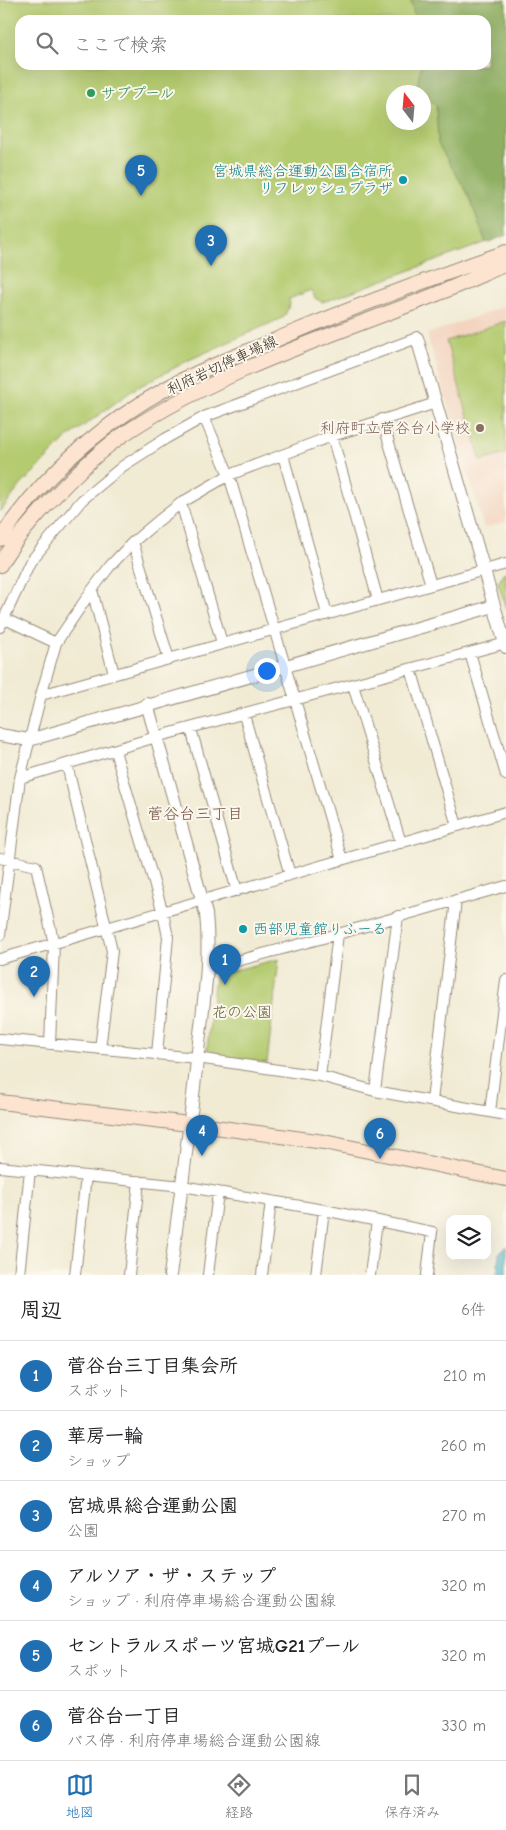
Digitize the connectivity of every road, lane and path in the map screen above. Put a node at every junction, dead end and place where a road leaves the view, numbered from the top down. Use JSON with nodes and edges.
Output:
{"nodes":[{"id":1,"x":506,"y":252,"type":"edge"},
{"id":2,"x":506,"y":264,"type":"edge"},
{"id":3,"x":417,"y":338,"type":"joint"},
{"id":4,"x":436,"y":403,"type":"junction"},
{"id":5,"x":204,"y":417,"type":"junction"},
{"id":6,"x":382,"y":419,"type":"junction"},
{"id":7,"x":332,"y":436,"type":"junction"},
{"id":8,"x":282,"y":455,"type":"junction"},
{"id":9,"x":228,"y":475,"type":"junction"},
{"id":10,"x":181,"y":503,"type":"junction"},
{"id":11,"x":0,"y":539,"type":"edge"},
{"id":12,"x":133,"y":542,"type":"junction"},
{"id":13,"x":506,"y":564,"type":"edge"},
{"id":14,"x":0,"y":566,"type":"edge"},
{"id":15,"x":484,"y":570,"type":"junction"},
{"id":16,"x":431,"y":585,"type":"junction"},
{"id":17,"x":92,"y":590,"type":"junction"},
{"id":18,"x":378,"y":600,"type":"junction"},
{"id":19,"x":494,"y":606,"type":"junction"},
{"id":20,"x":327,"y":614,"type":"junction"},
{"id":21,"x":2,"y":622,"type":"edge"},
{"id":22,"x":274,"y":629,"type":"junction"},
{"id":23,"x":56,"y":643,"type":"junction"},
{"id":24,"x":222,"y":644,"type":"junction"},
{"id":25,"x":506,"y":644,"type":"edge"},
{"id":26,"x":470,"y":653,"type":"junction"},
{"id":27,"x":169,"y":659,"type":"junction"},
{"id":28,"x":285,"y":665,"type":"junction"},
{"id":29,"x":411,"y":669,"type":"junction"},
{"id":30,"x":114,"y":674,"type":"junction"},
{"id":31,"x":353,"y":685,"type":"junction"},
{"id":32,"x":40,"y":695,"type":"junction"},
{"id":33,"x":296,"y":700,"type":"junction"},
{"id":34,"x":147,"y":704,"type":"junction"},
{"id":35,"x":244,"y":715,"type":"junction"},
{"id":36,"x":190,"y":729,"type":"junction"},
{"id":37,"x":0,"y":735,"type":"edge"},
{"id":38,"x":156,"y":737,"type":"junction"},
{"id":39,"x":29,"y":740,"type":"junction"},
{"id":40,"x":115,"y":751,"type":"junction"},
{"id":41,"x":67,"y":765,"type":"junction"},
{"id":42,"x":506,"y":775,"type":"edge"},
{"id":43,"x":20,"y":778,"type":"junction"},
{"id":44,"x":506,"y":812,"type":"edge"},
{"id":45,"x":457,"y":826,"type":"junction"},
{"id":46,"x":401,"y":843,"type":"junction"},
{"id":47,"x":5,"y":859,"type":"edge"},
{"id":48,"x":342,"y":860,"type":"junction"},
{"id":49,"x":290,"y":876,"type":"junction"},
{"id":50,"x":506,"y":886,"type":"edge"},
{"id":51,"x":237,"y":891,"type":"junction"},
{"id":52,"x":456,"y":900,"type":"junction"},
{"id":53,"x":203,"y":901,"type":"junction"},
{"id":54,"x":163,"y":913,"type":"junction"},
{"id":55,"x":398,"y":916,"type":"junction"},
{"id":56,"x":108,"y":929,"type":"junction"},
{"id":57,"x":338,"y":934,"type":"junction"},
{"id":58,"x":0,"y":935,"type":"edge"},
{"id":59,"x":54,"y":944,"type":"junction"},
{"id":60,"x":0,"y":959,"type":"edge"},
{"id":61,"x":207,"y":969,"type":"junction"},
{"id":62,"x":506,"y":980,"type":"edge"},
{"id":63,"x":0,"y":1039,"type":"edge"},
{"id":64,"x":50,"y":1044,"type":"junction"},
{"id":65,"x":100,"y":1049,"type":"junction"},
{"id":66,"x":158,"y":1054,"type":"junction"},
{"id":67,"x":197,"y":1058,"type":"junction"},
{"id":68,"x":320,"y":1076,"type":"junction"},
{"id":69,"x":375,"y":1091,"type":"junction"},
{"id":70,"x":432,"y":1101,"type":"junction"},
{"id":71,"x":0,"y":1102,"type":"edge"},
{"id":72,"x":490,"y":1112,"type":"junction"},
{"id":73,"x":506,"y":1115,"type":"edge"},
{"id":74,"x":190,"y":1124,"type":"junction"},
{"id":75,"x":0,"y":1167,"type":"edge"},
{"id":76,"x":30,"y":1170,"type":"junction"},
{"id":77,"x":86,"y":1176,"type":"junction"},
{"id":78,"x":506,"y":1179,"type":"edge"},
{"id":79,"x":139,"y":1181,"type":"junction"},
{"id":80,"x":182,"y":1186,"type":"junction"},
{"id":81,"x":218,"y":1192,"type":"junction"},
{"id":82,"x":270,"y":1201,"type":"junction"},
{"id":83,"x":324,"y":1210,"type":"junction"},
{"id":84,"x":377,"y":1221,"type":"junction"},
{"id":85,"x":19,"y":1275,"type":"edge"},
{"id":86,"x":75,"y":1275,"type":"edge"},
{"id":87,"x":129,"y":1275,"type":"edge"},
{"id":88,"x":170,"y":1275,"type":"edge"},
{"id":89,"x":208,"y":1275,"type":"edge"},
{"id":90,"x":262,"y":1275,"type":"edge"},
{"id":91,"x":316,"y":1275,"type":"edge"},
{"id":92,"x":370,"y":1275,"type":"edge"},
{"id":93,"x":427,"y":1275,"type":"edge"}],
"edges":[{"from":1,"to":11,"type":"main road","name":"利府岩切停車場線"},
{"from":2,"to":14,"type":"main road","name":"利府岩切停車場線"},
{"from":3,"to":4,"type":"street"},
{"from":3,"to":5,"type":"street"},
{"from":4,"to":6,"type":"street"},
{"from":4,"to":15,"type":"street"},
{"from":5,"to":9,"type":"street"},
{"from":5,"to":21,"type":"street"},
{"from":6,"to":7,"type":"street"},
{"from":6,"to":16,"type":"street"},
{"from":7,"to":8,"type":"street"},
{"from":7,"to":18,"type":"street"},
{"from":8,"to":9,"type":"street"},
{"from":8,"to":20,"type":"street"},
{"from":9,"to":10,"type":"street"},
{"from":9,"to":22,"type":"street"},
{"from":10,"to":12,"type":"street"},
{"from":10,"to":24,"type":"street"},
{"from":12,"to":17,"type":"street"},
{"from":12,"to":27,"type":"street"},
{"from":13,"to":15,"type":"street"},
{"from":15,"to":16,"type":"street"},
{"from":15,"to":19,"type":"street"},
{"from":16,"to":18,"type":"street"},
{"from":17,"to":23,"type":"street"},
{"from":17,"to":30,"type":"street"},
{"from":18,"to":20,"type":"street"},
{"from":19,"to":25,"type":"street"},
{"from":19,"to":28,"type":"street"},
{"from":20,"to":22,"type":"street"},
{"from":21,"to":23,"type":"street"},
{"from":22,"to":24,"type":"street"},
{"from":22,"to":28,"type":"street"},
{"from":23,"to":32,"type":"street"},
{"from":24,"to":27,"type":"street"},
{"from":25,"to":26,"type":"street"},
{"from":26,"to":29,"type":"street"},
{"from":26,"to":42,"type":"street"},
{"from":27,"to":30,"type":"street"},
{"from":28,"to":33,"type":"street"},
{"from":28,"to":34,"type":"street"},
{"from":29,"to":31,"type":"street"},
{"from":29,"to":45,"type":"street"},
{"from":30,"to":32,"type":"street"},
{"from":31,"to":33,"type":"street"},
{"from":31,"to":46,"type":"street"},
{"from":32,"to":39,"type":"street"},
{"from":33,"to":35,"type":"street"},
{"from":33,"to":48,"type":"street"},
{"from":34,"to":38,"type":"street"},
{"from":34,"to":39,"type":"street"},
{"from":35,"to":36,"type":"street"},
{"from":35,"to":49,"type":"street"},
{"from":36,"to":38,"type":"street"},
{"from":36,"to":51,"type":"street"},
{"from":37,"to":39,"type":"street"},
{"from":38,"to":40,"type":"street"},
{"from":38,"to":53,"type":"street"},
{"from":39,"to":43,"type":"street"},
{"from":40,"to":41,"type":"street"},
{"from":40,"to":54,"type":"street"},
{"from":41,"to":43,"type":"street"},
{"from":41,"to":56,"type":"street"},
{"from":43,"to":47,"type":"street"},
{"from":44,"to":45,"type":"street"},
{"from":45,"to":46,"type":"street"},
{"from":46,"to":48,"type":"street"},
{"from":47,"to":58,"type":"street"},
{"from":47,"to":59,"type":"street"},
{"from":48,"to":49,"type":"street"},
{"from":49,"to":51,"type":"street"},
{"from":50,"to":52,"type":"street"},
{"from":51,"to":53,"type":"street"},
{"from":52,"to":55,"type":"street"},
{"from":52,"to":70,"type":"street"},
{"from":53,"to":54,"type":"street"},
{"from":53,"to":61,"type":"street"},
{"from":54,"to":56,"type":"street"},
{"from":54,"to":66,"type":"street"},
{"from":55,"to":57,"type":"street"},
{"from":55,"to":69,"type":"street"},
{"from":56,"to":59,"type":"street"},
{"from":56,"to":65,"type":"street"},
{"from":57,"to":61,"type":"street"},
{"from":57,"to":68,"type":"street"},
{"from":59,"to":60,"type":"street"},
{"from":59,"to":64,"type":"street"},
{"from":61,"to":67,"type":"street"},
{"from":62,"to":72,"type":"street"},
{"from":63,"to":64,"type":"street"},
{"from":64,"to":65,"type":"street"},
{"from":65,"to":66,"type":"street"},
{"from":66,"to":67,"type":"street"},
{"from":67,"to":68,"type":"street"},
{"from":67,"to":74,"type":"street"},
{"from":68,"to":69,"type":"street"},
{"from":69,"to":70,"type":"street"},
{"from":70,"to":72,"type":"street"},
{"from":71,"to":74,"type":"main road"},
{"from":72,"to":73,"type":"street"},
{"from":74,"to":78,"type":"main road"},
{"from":74,"to":80,"type":"street"},
{"from":75,"to":76,"type":"street"},
{"from":76,"to":77,"type":"street"},
{"from":76,"to":85,"type":"street"},
{"from":77,"to":79,"type":"street"},
{"from":77,"to":86,"type":"street"},
{"from":79,"to":80,"type":"street"},
{"from":79,"to":87,"type":"street"},
{"from":80,"to":81,"type":"street"},
{"from":80,"to":88,"type":"street"},
{"from":81,"to":82,"type":"street"},
{"from":81,"to":89,"type":"street"},
{"from":82,"to":83,"type":"street"},
{"from":82,"to":90,"type":"street"},
{"from":83,"to":84,"type":"street"},
{"from":83,"to":91,"type":"street"},
{"from":84,"to":92,"type":"street"},
{"from":84,"to":93,"type":"street"}]}
